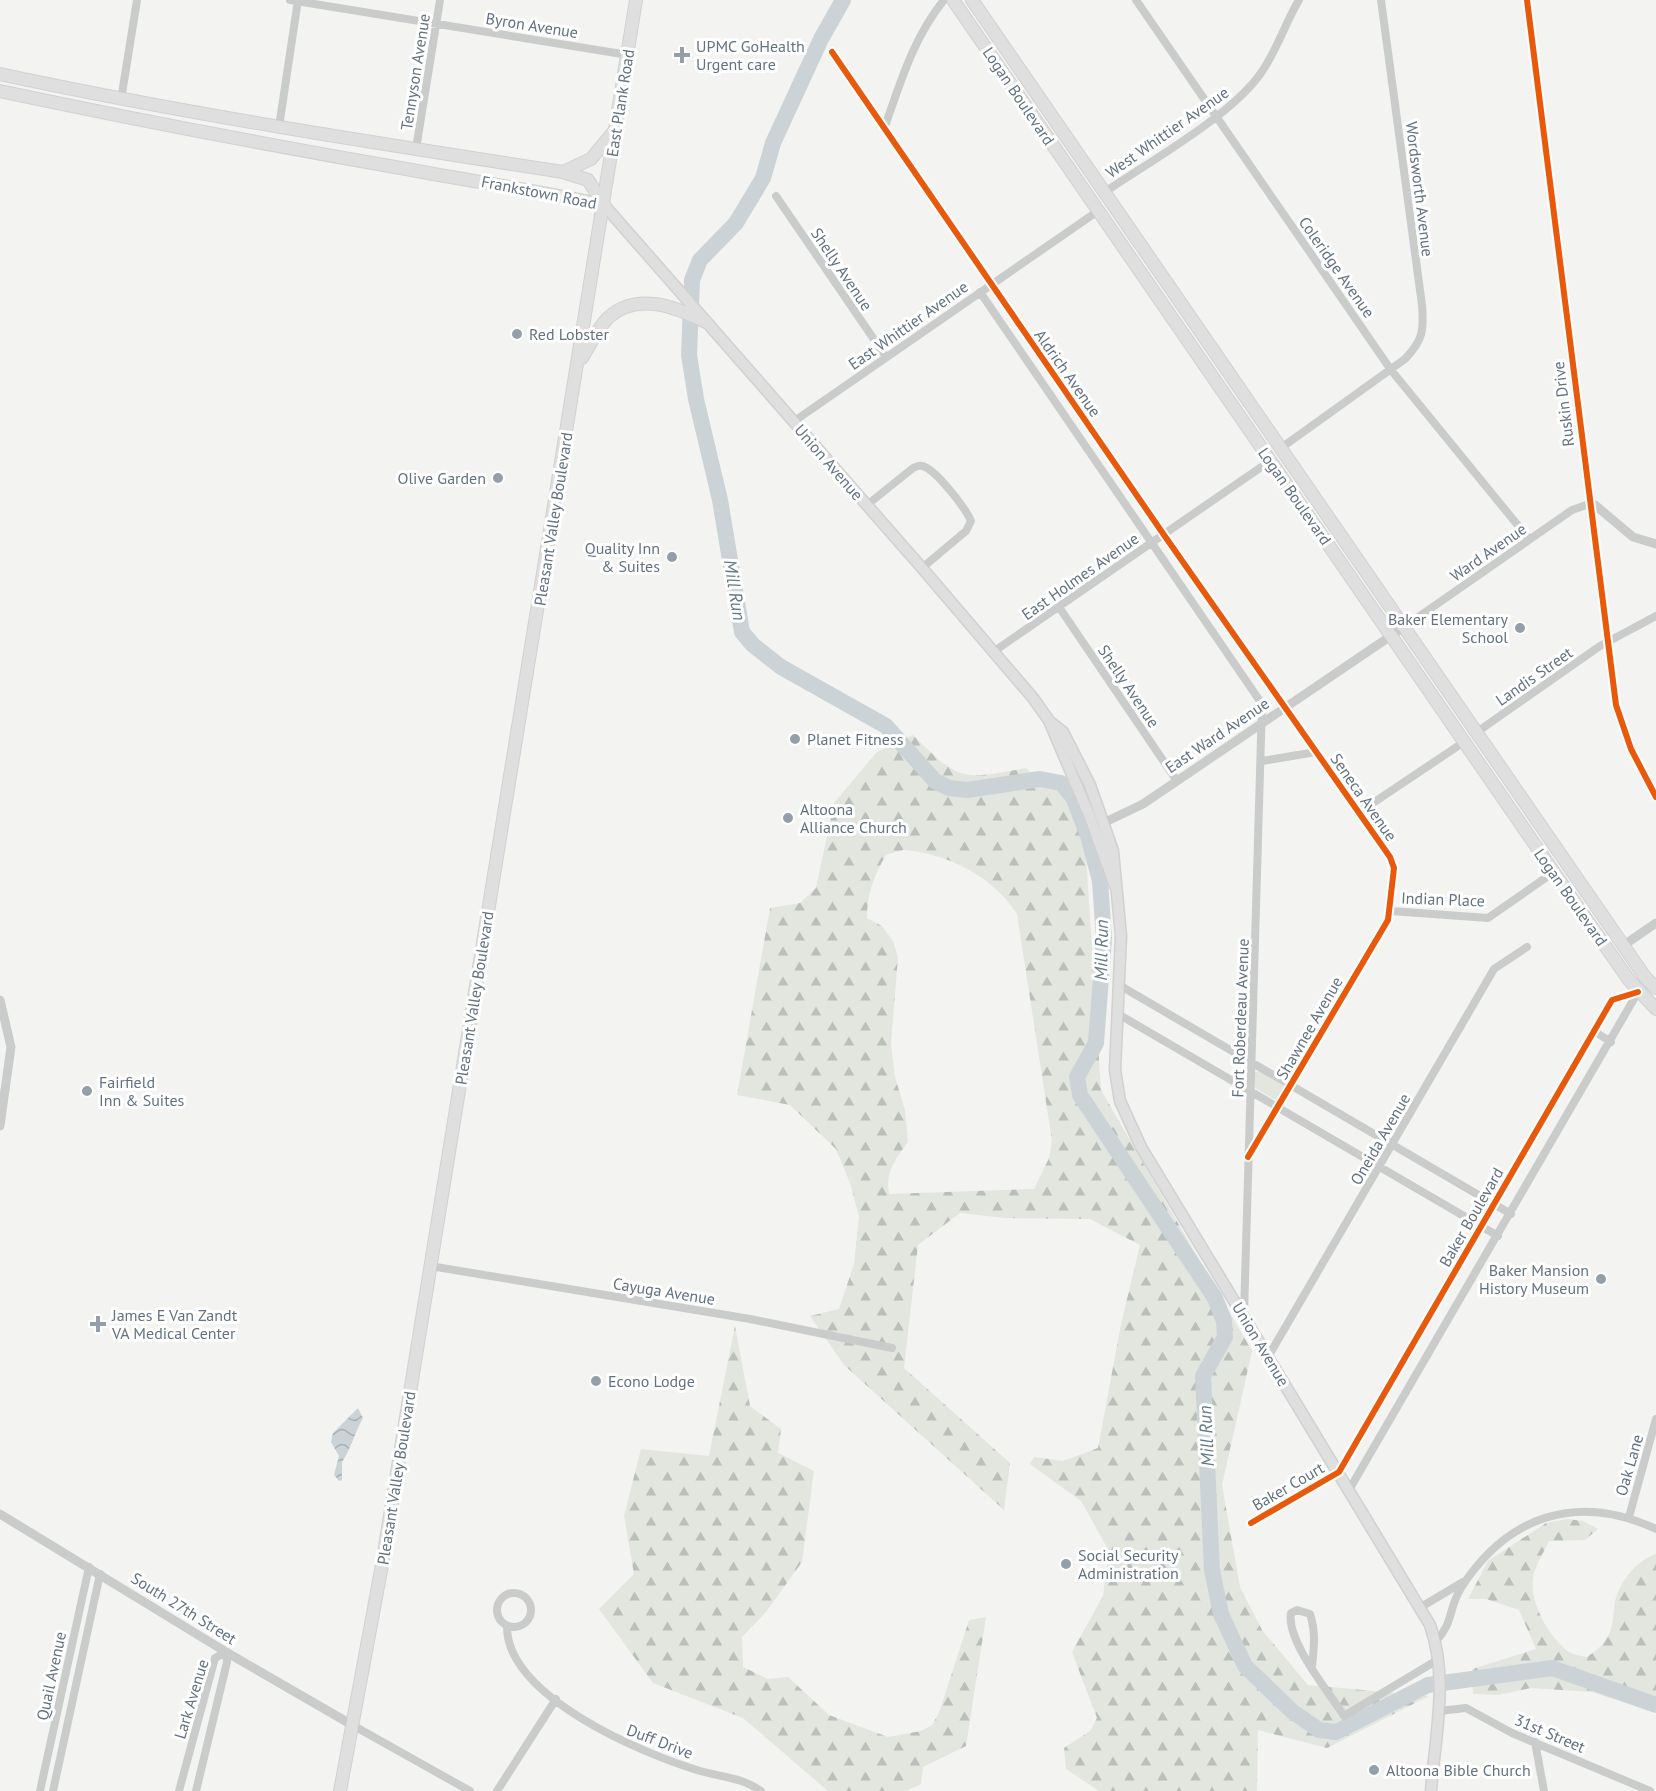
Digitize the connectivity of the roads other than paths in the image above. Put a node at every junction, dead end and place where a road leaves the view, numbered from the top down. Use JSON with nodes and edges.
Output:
{"nodes":[{"id":1,"x":137,"y":0,"type":"edge"},
{"id":2,"x":296,"y":0,"type":"edge"},
{"id":3,"x":440,"y":0,"type":"edge"},
{"id":4,"x":636,"y":0,"type":"edge"},
{"id":5,"x":944,"y":0,"type":"edge"},
{"id":6,"x":953,"y":0,"type":"edge"},
{"id":7,"x":972,"y":0,"type":"edge"},
{"id":8,"x":1136,"y":0,"type":"edge"},
{"id":9,"x":1299,"y":0,"type":"edge"},
{"id":10,"x":1381,"y":0,"type":"edge"},
{"id":11,"x":1527,"y":0,"type":"edge"},
{"id":12,"x":436,"y":23,"type":"junction"},
{"id":13,"x":832,"y":52,"type":"dead end"},
{"id":14,"x":628,"y":55,"type":"junction"},
{"id":15,"x":0,"y":74,"type":"edge"},
{"id":16,"x":0,"y":91,"type":"edge"},
{"id":17,"x":121,"y":100,"type":"junction"},
{"id":18,"x":1216,"y":116,"type":"junction"},
{"id":19,"x":279,"y":127,"type":"junction"},
{"id":20,"x":616,"y":129,"type":"junction"},
{"id":21,"x":884,"y":129,"type":"junction"},
{"id":22,"x":276,"y":145,"type":"junction"},
{"id":23,"x":416,"y":149,"type":"junction"},
{"id":24,"x":412,"y":170,"type":"junction"},
{"id":25,"x":563,"y":172,"type":"junction"},
{"id":26,"x":1105,"y":192,"type":"junction"},
{"id":27,"x":776,"y":196,"type":"dead end"},
{"id":28,"x":604,"y":205,"type":"junction"},
{"id":29,"x":1098,"y":210,"type":"junction"},
{"id":30,"x":991,"y":285,"type":"junction"},
{"id":31,"x":980,"y":292,"type":"junction"},
{"id":32,"x":702,"y":318,"type":"junction"},
{"id":33,"x":886,"y":357,"type":"junction"},
{"id":34,"x":579,"y":364,"type":"junction"},
{"id":35,"x":1391,"y":370,"type":"junction"},
{"id":36,"x":793,"y":422,"type":"junction"},
{"id":37,"x":1281,"y":448,"type":"junction"},
{"id":38,"x":1270,"y":461,"type":"junction"},
{"id":39,"x":1589,"y":504,"type":"junction"},
{"id":40,"x":867,"y":505,"type":"junction"},
{"id":41,"x":1164,"y":535,"type":"junction"},
{"id":42,"x":1529,"y":540,"type":"junction"},
{"id":43,"x":1152,"y":543,"type":"junction"},
{"id":44,"x":1656,"y":544,"type":"edge"},
{"id":45,"x":922,"y":568,"type":"junction"},
{"id":46,"x":1059,"y":607,"type":"junction"},
{"id":47,"x":1656,"y":616,"type":"edge"},
{"id":48,"x":1404,"y":627,"type":"junction"},
{"id":49,"x":1390,"y":636,"type":"junction"},
{"id":50,"x":1607,"y":642,"type":"junction"},
{"id":51,"x":993,"y":652,"type":"junction"},
{"id":52,"x":1285,"y":708,"type":"junction"},
{"id":53,"x":1263,"y":723,"type":"junction"},
{"id":54,"x":1476,"y":732,"type":"junction"},
{"id":55,"x":1464,"y":742,"type":"junction"},
{"id":56,"x":1316,"y":752,"type":"junction"},
{"id":57,"x":1262,"y":761,"type":"junction"},
{"id":58,"x":1177,"y":781,"type":"junction"},
{"id":59,"x":1656,"y":797,"type":"edge"},
{"id":60,"x":1358,"y":813,"type":"junction"},
{"id":61,"x":1100,"y":825,"type":"junction"},
{"id":62,"x":1554,"y":873,"type":"junction"},
{"id":63,"x":1391,"y":911,"type":"junction"},
{"id":64,"x":1656,"y":923,"type":"edge"},
{"id":65,"x":1624,"y":945,"type":"junction"},
{"id":66,"x":1527,"y":946,"type":"dead end"},
{"id":67,"x":1119,"y":985,"type":"junction"},
{"id":68,"x":1655,"y":985,"type":"edge"},
{"id":69,"x":1638,"y":992,"type":"junction"},
{"id":70,"x":0,"y":1000,"type":"edge"},
{"id":71,"x":1656,"y":1009,"type":"edge"},
{"id":72,"x":1118,"y":1014,"type":"junction"},
{"id":73,"x":1594,"y":1031,"type":"junction"},
{"id":74,"x":1611,"y":1041,"type":"junction"},
{"id":75,"x":1252,"y":1062,"type":"junction"},
{"id":76,"x":1291,"y":1085,"type":"junction"},
{"id":77,"x":1251,"y":1091,"type":"junction"},
{"id":78,"x":1278,"y":1108,"type":"junction"},
{"id":79,"x":0,"y":1126,"type":"edge"},
{"id":80,"x":1392,"y":1144,"type":"junction"},
{"id":81,"x":1248,"y":1157,"type":"junction"},
{"id":82,"x":1380,"y":1166,"type":"junction"},
{"id":83,"x":1494,"y":1204,"type":"junction"},
{"id":84,"x":1511,"y":1214,"type":"junction"},
{"id":85,"x":1481,"y":1226,"type":"junction"},
{"id":86,"x":1497,"y":1236,"type":"junction"},
{"id":87,"x":430,"y":1266,"type":"junction"},
{"id":88,"x":1244,"y":1314,"type":"junction"},
{"id":89,"x":892,"y":1348,"type":"dead end"},
{"id":90,"x":1268,"y":1357,"type":"junction"},
{"id":91,"x":1656,"y":1419,"type":"edge"},
{"id":92,"x":1339,"y":1472,"type":"junction"},
{"id":93,"x":1349,"y":1490,"type":"junction"},
{"id":94,"x":0,"y":1514,"type":"edge"},
{"id":95,"x":1629,"y":1517,"type":"junction"},
{"id":96,"x":1251,"y":1523,"type":"dead end"},
{"id":97,"x":1656,"y":1529,"type":"edge"},
{"id":98,"x":89,"y":1567,"type":"junction"},
{"id":99,"x":100,"y":1574,"type":"junction"},
{"id":100,"x":1467,"y":1580,"type":"junction"},
{"id":101,"x":1421,"y":1607,"type":"junction"},
{"id":102,"x":507,"y":1626,"type":"junction"},
{"id":103,"x":1436,"y":1641,"type":"junction"},
{"id":104,"x":226,"y":1652,"type":"junction"},
{"id":105,"x":1439,"y":1659,"type":"junction"},
{"id":106,"x":1312,"y":1666,"type":"junction"},
{"id":107,"x":556,"y":1699,"type":"junction"},
{"id":108,"x":1439,"y":1710,"type":"junction"},
{"id":109,"x":354,"y":1726,"type":"junction"},
{"id":110,"x":1535,"y":1742,"type":"junction"},
{"id":111,"x":1632,"y":1787,"type":"edge"},
{"id":112,"x":40,"y":1791,"type":"edge"},
{"id":113,"x":53,"y":1791,"type":"edge"},
{"id":114,"x":179,"y":1791,"type":"edge"},
{"id":115,"x":196,"y":1791,"type":"edge"},
{"id":116,"x":340,"y":1791,"type":"edge"},
{"id":117,"x":470,"y":1791,"type":"edge"},
{"id":118,"x":497,"y":1791,"type":"edge"},
{"id":119,"x":761,"y":1791,"type":"edge"},
{"id":120,"x":1431,"y":1791,"type":"edge"},
{"id":121,"x":1544,"y":1791,"type":"edge"},
{"id":122,"x":1650,"y":1791,"type":"edge"}],
"edges":[{"from":1,"to":17,"type":"street"},
{"from":2,"to":12,"type":"street","name":"Byron Avenue"},
{"from":2,"to":19,"type":"street"},
{"from":3,"to":12,"type":"street","name":"Tennyson Avenue"},
{"from":4,"to":14,"type":"main road","name":"East Plank Road"},
{"from":5,"to":21,"type":"street"},
{"from":6,"to":29,"type":"main road","name":"Logan Boulevard"},
{"from":7,"to":26,"type":"main road","name":"Logan Boulevard"},
{"from":8,"to":18,"type":"street","name":"Coleridge Avenue"},
{"from":9,"to":18,"type":"street","name":"West Whittier Avenue"},
{"from":10,"to":35,"type":"street","name":"Wordsworth Avenue"},
{"from":11,"to":39,"type":"street","name":"Ruskin Drive"},
{"from":12,"to":14,"type":"street","name":"Byron Avenue"},
{"from":12,"to":23,"type":"street","name":"Tennyson Avenue"},
{"from":13,"to":21,"type":"street","name":"Aldrich Avenue"},
{"from":14,"to":20,"type":"main road","name":"East Plank Road"},
{"from":15,"to":17,"type":"main road","name":"Frankstown Road"},
{"from":16,"to":22,"type":"main road","name":"Frankstown Road"},
{"from":17,"to":19,"type":"main road","name":"Frankstown Road"},
{"from":18,"to":26,"type":"street","name":"West Whittier Avenue"},
{"from":18,"to":35,"type":"street","name":"Coleridge Avenue"},
{"from":19,"to":22,"type":"main road"},
{"from":19,"to":23,"type":"main road","name":"Frankstown Road"},
{"from":20,"to":25,"type":"main road"},
{"from":20,"to":28,"type":"main road","name":"East Plank Road"},
{"from":21,"to":30,"type":"street","name":"Aldrich Avenue"},
{"from":22,"to":24,"type":"main road","name":"Frankstown Road"},
{"from":23,"to":24,"type":"main road"},
{"from":23,"to":25,"type":"main road","name":"Frankstown Road"},
{"from":24,"to":28,"type":"main road","name":"Frankstown Road"},
{"from":25,"to":28,"type":"main road","name":"Frankstown Road"},
{"from":26,"to":37,"type":"main road","name":"Logan Boulevard"},
{"from":27,"to":33,"type":"street","name":"Shelly Avenue"},
{"from":28,"to":32,"type":"main road","name":"Union Avenue"},
{"from":28,"to":34,"type":"main road","name":"Pleasant Valley Boulevard"},
{"from":29,"to":30,"type":"street","name":"East Whittier Avenue"},
{"from":29,"to":38,"type":"main road","name":"Logan Boulevard"},
{"from":30,"to":31,"type":"street","name":"East Whittier Avenue"},
{"from":30,"to":41,"type":"street","name":"Aldrich Avenue"},
{"from":31,"to":33,"type":"street","name":"East Whittier Avenue"},
{"from":31,"to":43,"type":"street","name":"Aldrich Avenue"},
{"from":32,"to":34,"type":"main road"},
{"from":32,"to":36,"type":"main road","name":"Union Avenue"},
{"from":33,"to":36,"type":"street","name":"East Whittier Avenue"},
{"from":34,"to":87,"type":"main road","name":"Pleasant Valley Boulevard"},
{"from":35,"to":37,"type":"street","name":"Wordsworth Avenue"},
{"from":35,"to":42,"type":"street","name":"Coleridge Avenue"},
{"from":36,"to":40,"type":"main road","name":"Union Avenue"},
{"from":37,"to":48,"type":"main road","name":"Logan Boulevard"},
{"from":38,"to":41,"type":"street","name":"East Holmes Avenue"},
{"from":38,"to":49,"type":"main road","name":"Logan Boulevard"},
{"from":39,"to":42,"type":"street","name":"Ward Avenue"},
{"from":39,"to":44,"type":"street"},
{"from":39,"to":50,"type":"street","name":"Ruskin Drive"},
{"from":40,"to":45,"type":"main road","name":"Union Avenue"},
{"from":40,"to":45,"type":"street"},
{"from":41,"to":43,"type":"street","name":"East Holmes Avenue"},
{"from":41,"to":52,"type":"street","name":"Aldrich Avenue"},
{"from":42,"to":48,"type":"street","name":"Ward Avenue"},
{"from":43,"to":46,"type":"street","name":"East Holmes Avenue"},
{"from":43,"to":53,"type":"street","name":"Aldrich Avenue"},
{"from":45,"to":51,"type":"main road","name":"Union Avenue"},
{"from":46,"to":51,"type":"street","name":"East Holmes Avenue"},
{"from":46,"to":58,"type":"street","name":"Shelly Avenue"},
{"from":47,"to":50,"type":"street","name":"Landis Street"},
{"from":48,"to":49,"type":"street","name":"East Ward Avenue"},
{"from":48,"to":54,"type":"main road","name":"Logan Boulevard"},
{"from":49,"to":52,"type":"street","name":"East Ward Avenue"},
{"from":49,"to":55,"type":"main road","name":"Logan Boulevard"},
{"from":50,"to":54,"type":"street","name":"Landis Street"},
{"from":50,"to":59,"type":"street","name":"Ruskin Drive"},
{"from":51,"to":61,"type":"main road","name":"Union Avenue"},
{"from":52,"to":53,"type":"street","name":"East Ward Avenue"},
{"from":52,"to":56,"type":"street","name":"Seneca Avenue"},
{"from":53,"to":57,"type":"street","name":"Fort Roberdeau Avenue"},
{"from":53,"to":58,"type":"street","name":"East Ward Avenue"},
{"from":54,"to":65,"type":"main road","name":"Logan Boulevard"},
{"from":55,"to":60,"type":"street"},
{"from":55,"to":62,"type":"main road","name":"Logan Boulevard"},
{"from":56,"to":57,"type":"street"},
{"from":56,"to":60,"type":"street","name":"Seneca Avenue"},
{"from":57,"to":75,"type":"street","name":"Fort Roberdeau Avenue"},
{"from":58,"to":61,"type":"street","name":"East Ward Avenue"},
{"from":60,"to":63,"type":"street","name":"Seneca Avenue"},
{"from":61,"to":67,"type":"main road","name":"Union Avenue"},
{"from":62,"to":63,"type":"street","name":"Indian Place"},
{"from":62,"to":69,"type":"main road","name":"Logan Boulevard"},
{"from":63,"to":76,"type":"street","name":"Shawnee Avenue"},
{"from":64,"to":65,"type":"street"},
{"from":65,"to":68,"type":"main road","name":"Logan Boulevard"},
{"from":66,"to":80,"type":"street","name":"Oneida Avenue"},
{"from":67,"to":72,"type":"main road","name":"Union Avenue"},
{"from":67,"to":75,"type":"street"},
{"from":68,"to":69,"type":"main road"},
{"from":69,"to":71,"type":"main road","name":"Logan Boulevard"},
{"from":69,"to":73,"type":"street","name":"Baker Boulevard"},
{"from":69,"to":74,"type":"street","name":"Baker Boulevard"},
{"from":70,"to":79,"type":"street"},
{"from":72,"to":77,"type":"street"},
{"from":72,"to":88,"type":"main road","name":"Union Avenue"},
{"from":73,"to":74,"type":"street"},
{"from":73,"to":83,"type":"street","name":"Baker Boulevard"},
{"from":74,"to":84,"type":"street","name":"Baker Boulevard"},
{"from":75,"to":76,"type":"street"},
{"from":75,"to":77,"type":"street","name":"Fort Roberdeau Avenue"},
{"from":76,"to":78,"type":"street","name":"Shawnee Avenue"},
{"from":76,"to":80,"type":"street"},
{"from":77,"to":78,"type":"street"},
{"from":77,"to":81,"type":"street","name":"Fort Roberdeau Avenue"},
{"from":78,"to":81,"type":"street","name":"Shawnee Avenue"},
{"from":78,"to":82,"type":"street"},
{"from":80,"to":82,"type":"street","name":"Oneida Avenue"},
{"from":80,"to":83,"type":"street"},
{"from":81,"to":88,"type":"street","name":"Fort Roberdeau Avenue"},
{"from":82,"to":85,"type":"street"},
{"from":82,"to":90,"type":"street","name":"Oneida Avenue"},
{"from":83,"to":84,"type":"street"},
{"from":83,"to":85,"type":"street","name":"Baker Boulevard"},
{"from":84,"to":86,"type":"street","name":"Baker Boulevard"},
{"from":85,"to":86,"type":"street"},
{"from":85,"to":92,"type":"street","name":"Baker Boulevard"},
{"from":86,"to":93,"type":"street","name":"Baker Boulevard"},
{"from":87,"to":89,"type":"street","name":"Cayuga Avenue"},
{"from":87,"to":109,"type":"main road","name":"Pleasant Valley Boulevard"},
{"from":88,"to":90,"type":"main road","name":"Union Avenue"},
{"from":90,"to":92,"type":"main road","name":"Union Avenue"},
{"from":91,"to":95,"type":"street","name":"Oak Lane"},
{"from":92,"to":93,"type":"main road","name":"Union Avenue"},
{"from":92,"to":96,"type":"street","name":"Baker Court"},
{"from":93,"to":101,"type":"main road","name":"Union Avenue"},
{"from":94,"to":98,"type":"street","name":"South 27th Street"},
{"from":95,"to":97,"type":"street"},
{"from":95,"to":100,"type":"street"},
{"from":98,"to":99,"type":"street","name":"South 27th Street"},
{"from":98,"to":112,"type":"street","name":"Quail Avenue"},
{"from":99,"to":104,"type":"street","name":"South 27th Street"},
{"from":99,"to":113,"type":"street","name":"Quail Avenue"},
{"from":100,"to":101,"type":"street"},
{"from":100,"to":103,"type":"street"},
{"from":101,"to":103,"type":"main road","name":"Union Avenue"},
{"from":102,"to":102,"type":"street"},
{"from":102,"to":107,"type":"street","name":"Duff Drive"},
{"from":103,"to":105,"type":"main road","name":"Union Avenue"},
{"from":104,"to":109,"type":"street","name":"South 27th Street"},
{"from":104,"to":114,"type":"street","name":"Lark Avenue"},
{"from":104,"to":115,"type":"street","name":"Lark Avenue"},
{"from":105,"to":106,"type":"street"},
{"from":105,"to":108,"type":"main road","name":"Union Avenue"},
{"from":106,"to":106,"type":"street"},
{"from":107,"to":118,"type":"street"},
{"from":107,"to":119,"type":"street","name":"Duff Drive"},
{"from":108,"to":110,"type":"street","name":"31st Street"},
{"from":108,"to":120,"type":"main road","name":"Union Avenue"},
{"from":109,"to":116,"type":"main road","name":"Pleasant Valley Boulevard"},
{"from":109,"to":117,"type":"street"},
{"from":110,"to":111,"type":"street","name":"31st Street"},
{"from":110,"to":121,"type":"street"},
{"from":111,"to":122,"type":"street","name":"31st Street"}]}
